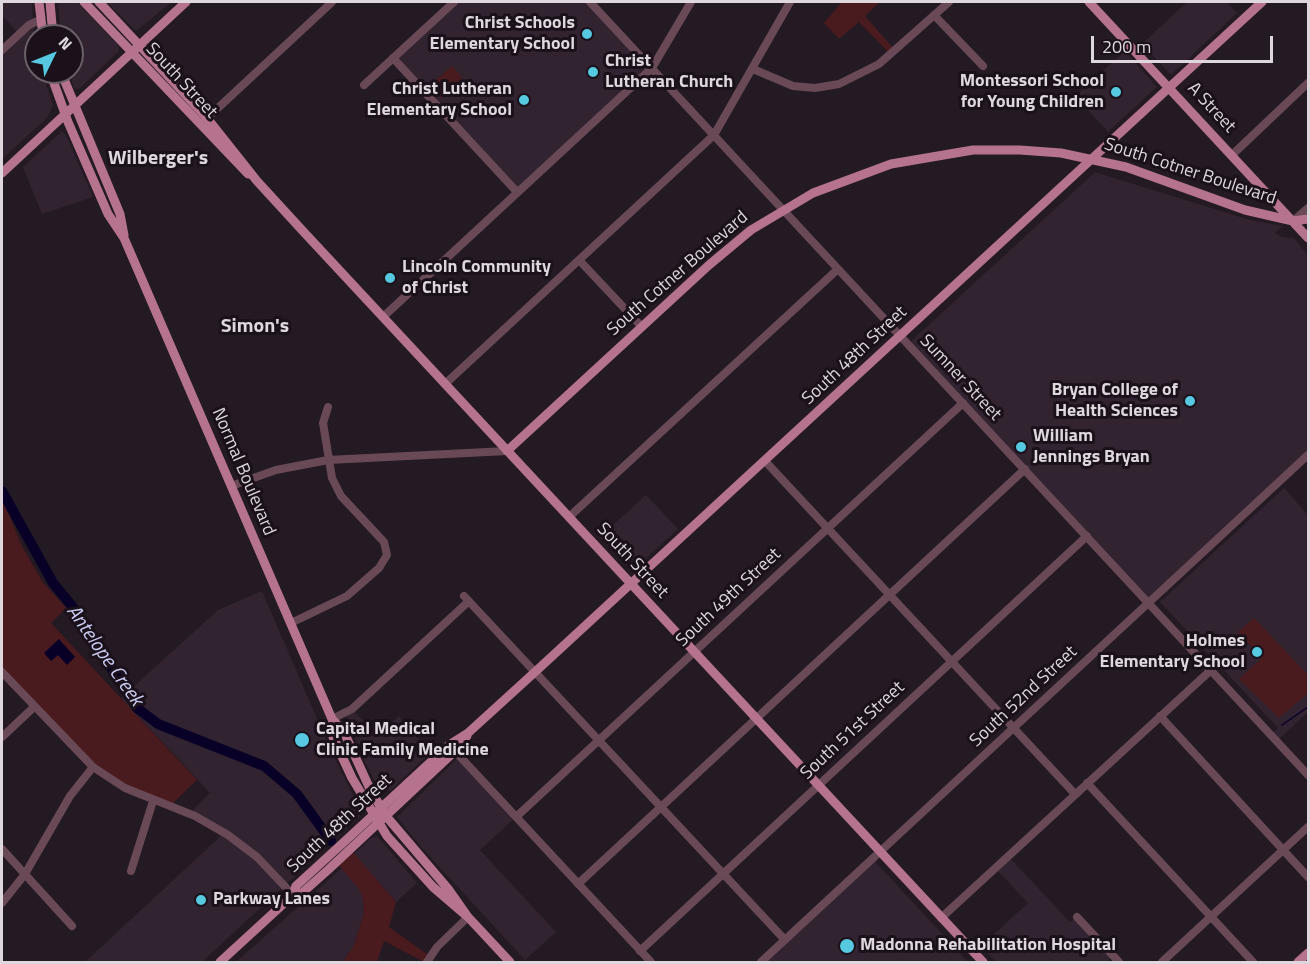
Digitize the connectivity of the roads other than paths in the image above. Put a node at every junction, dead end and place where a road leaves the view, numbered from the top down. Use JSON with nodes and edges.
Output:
{"nodes":[{"id":1,"x":39,"y":2,"type":"edge"},
{"id":2,"x":50,"y":2,"type":"edge"},
{"id":3,"x":84,"y":2,"type":"edge"},
{"id":4,"x":99,"y":2,"type":"edge"},
{"id":5,"x":186,"y":2,"type":"edge"},
{"id":6,"x":332,"y":2,"type":"edge"},
{"id":7,"x":454,"y":2,"type":"edge"},
{"id":8,"x":590,"y":2,"type":"edge"},
{"id":9,"x":691,"y":2,"type":"edge"},
{"id":10,"x":790,"y":2,"type":"edge"},
{"id":11,"x":949,"y":2,"type":"edge"},
{"id":12,"x":1089,"y":2,"type":"edge"},
{"id":13,"x":1262,"y":2,"type":"edge"},
{"id":14,"x":934,"y":15,"type":"junction"},
{"id":15,"x":40,"y":20,"type":"junction"},
{"id":16,"x":41,"y":24,"type":"edge"},
{"id":17,"x":52,"y":24,"type":"edge"},
{"id":18,"x":140,"y":45,"type":"junction"},
{"id":19,"x":2,"y":50,"type":"edge"},
{"id":20,"x":132,"y":52,"type":"junction"},
{"id":21,"x":393,"y":58,"type":"junction"},
{"id":22,"x":982,"y":66,"type":"dead end"},
{"id":23,"x":652,"y":68,"type":"junction"},
{"id":24,"x":753,"y":69,"type":"junction"},
{"id":25,"x":1308,"y":83,"type":"edge"},
{"id":26,"x":54,"y":84,"type":"edge"},
{"id":27,"x":65,"y":84,"type":"edge"},
{"id":28,"x":364,"y":85,"type":"dead end"},
{"id":29,"x":1170,"y":88,"type":"junction"},
{"id":30,"x":73,"y":106,"type":"junction"},
{"id":31,"x":65,"y":114,"type":"junction"},
{"id":32,"x":207,"y":118,"type":"junction"},
{"id":33,"x":200,"y":126,"type":"junction"},
{"id":34,"x":714,"y":135,"type":"junction"},
{"id":35,"x":1232,"y":155,"type":"junction"},
{"id":36,"x":1093,"y":159,"type":"junction"},
{"id":37,"x":2,"y":173,"type":"edge"},
{"id":38,"x":257,"y":181,"type":"junction"},
{"id":39,"x":517,"y":192,"type":"junction"},
{"id":40,"x":1308,"y":208,"type":"edge"},
{"id":41,"x":783,"y":209,"type":"junction"},
{"id":42,"x":1308,"y":219,"type":"edge"},
{"id":43,"x":1293,"y":221,"type":"junction"},
{"id":44,"x":124,"y":238,"type":"junction"},
{"id":45,"x":1308,"y":238,"type":"edge"},
{"id":46,"x":579,"y":260,"type":"junction"},
{"id":47,"x":838,"y":269,"type":"junction"},
{"id":48,"x":383,"y":317,"type":"junction"},
{"id":49,"x":642,"y":327,"type":"junction"},
{"id":50,"x":901,"y":336,"type":"junction"},
{"id":51,"x":445,"y":384,"type":"junction"},
{"id":52,"x":963,"y":403,"type":"junction"},
{"id":53,"x":328,"y":407,"type":"dead end"},
{"id":54,"x":507,"y":451,"type":"junction"},
{"id":55,"x":1308,"y":455,"type":"edge"},
{"id":56,"x":328,"y":460,"type":"junction"},
{"id":57,"x":765,"y":461,"type":"junction"},
{"id":58,"x":1025,"y":470,"type":"junction"},
{"id":59,"x":231,"y":486,"type":"junction"},
{"id":60,"x":569,"y":517,"type":"junction"},
{"id":61,"x":827,"y":528,"type":"junction"},
{"id":62,"x":1087,"y":536,"type":"junction"},
{"id":63,"x":631,"y":584,"type":"junction"},
{"id":64,"x":889,"y":594,"type":"junction"},
{"id":65,"x":1149,"y":603,"type":"junction"},
{"id":66,"x":291,"y":623,"type":"junction"},
{"id":67,"x":693,"y":651,"type":"junction"},
{"id":68,"x":951,"y":661,"type":"junction"},
{"id":69,"x":1211,"y":670,"type":"junction"},
{"id":70,"x":2,"y":672,"type":"edge"},
{"id":71,"x":535,"y":672,"type":"junction"},
{"id":72,"x":34,"y":707,"type":"junction"},
{"id":73,"x":1160,"y":716,"type":"junction"},
{"id":74,"x":755,"y":717,"type":"junction"},
{"id":75,"x":332,"y":719,"type":"junction"},
{"id":76,"x":1013,"y":728,"type":"junction"},
{"id":77,"x":2,"y":737,"type":"edge"},
{"id":78,"x":599,"y":740,"type":"junction"},
{"id":79,"x":452,"y":748,"type":"junction"},
{"id":80,"x":93,"y":767,"type":"junction"},
{"id":81,"x":1308,"y":775,"type":"edge"},
{"id":82,"x":1087,"y":783,"type":"junction"},
{"id":83,"x":817,"y":784,"type":"junction"},
{"id":84,"x":1075,"y":794,"type":"junction"},
{"id":85,"x":153,"y":801,"type":"junction"},
{"id":86,"x":661,"y":807,"type":"junction"},
{"id":87,"x":383,"y":812,"type":"junction"},
{"id":88,"x":516,"y":817,"type":"junction"},
{"id":89,"x":375,"y":819,"type":"junction"},
{"id":90,"x":1308,"y":827,"type":"edge"},
{"id":91,"x":2,"y":849,"type":"edge"},
{"id":92,"x":1284,"y":850,"type":"junction"},
{"id":93,"x":879,"y":851,"type":"junction"},
{"id":94,"x":131,"y":871,"type":"dead end"},
{"id":95,"x":25,"y":874,"type":"junction"},
{"id":96,"x":723,"y":874,"type":"junction"},
{"id":97,"x":1308,"y":877,"type":"edge"},
{"id":98,"x":578,"y":884,"type":"junction"},
{"id":99,"x":293,"y":895,"type":"junction"},
{"id":100,"x":2,"y":903,"type":"edge"},
{"id":101,"x":468,"y":917,"type":"junction"},
{"id":102,"x":1077,"y":917,"type":"dead end"},
{"id":103,"x":1211,"y":917,"type":"junction"},
{"id":104,"x":941,"y":918,"type":"junction"},
{"id":105,"x":72,"y":926,"type":"dead end"},
{"id":106,"x":785,"y":940,"type":"junction"},
{"id":107,"x":640,"y":951,"type":"junction"},
{"id":108,"x":1308,"y":952,"type":"edge"},
{"id":109,"x":220,"y":963,"type":"edge"},
{"id":110,"x":427,"y":963,"type":"edge"},
{"id":111,"x":510,"y":963,"type":"edge"},
{"id":112,"x":651,"y":963,"type":"edge"},
{"id":113,"x":761,"y":963,"type":"edge"},
{"id":114,"x":983,"y":963,"type":"edge"},
{"id":115,"x":1119,"y":963,"type":"edge"},
{"id":116,"x":1162,"y":963,"type":"edge"},
{"id":117,"x":1254,"y":963,"type":"edge"},
{"id":118,"x":1298,"y":963,"type":"edge"}],
"edges":[{"from":1,"to":15,"type":"main road"},
{"from":2,"to":17,"type":"main road"},
{"from":3,"to":20,"type":"main road","name":"South Street"},
{"from":4,"to":18,"type":"main road","name":"South Street"},
{"from":5,"to":18,"type":"main road"},
{"from":6,"to":32,"type":"street"},
{"from":7,"to":21,"type":"street"},
{"from":8,"to":23,"type":"street","name":"Sumner Street"},
{"from":9,"to":23,"type":"street"},
{"from":10,"to":24,"type":"street"},
{"from":11,"to":14,"type":"street"},
{"from":12,"to":29,"type":"main road","name":"A Street"},
{"from":13,"to":29,"type":"main road","name":"South 48th Street"},
{"from":14,"to":22,"type":"street"},
{"from":14,"to":24,"type":"street"},
{"from":15,"to":16,"type":"main road"},
{"from":15,"to":19,"type":"street"},
{"from":18,"to":20,"type":"main road"},
{"from":18,"to":32,"type":"main road","name":"South Street"},
{"from":20,"to":30,"type":"main road"},
{"from":20,"to":33,"type":"main road","name":"South Street"},
{"from":21,"to":28,"type":"street"},
{"from":21,"to":39,"type":"street"},
{"from":23,"to":34,"type":"street","name":"Sumner Street"},
{"from":23,"to":39,"type":"street"},
{"from":24,"to":34,"type":"street"},
{"from":25,"to":35,"type":"street"},
{"from":26,"to":31,"type":"main road","name":"Normal Boulevard"},
{"from":27,"to":30,"type":"main road","name":"Normal Boulevard"},
{"from":29,"to":35,"type":"main road","name":"A Street"},
{"from":29,"to":36,"type":"main road","name":"South 48th Street"},
{"from":30,"to":31,"type":"main road"},
{"from":30,"to":44,"type":"main road","name":"Normal Boulevard"},
{"from":31,"to":37,"type":"main road"},
{"from":31,"to":44,"type":"main road","name":"Normal Boulevard"},
{"from":32,"to":33,"type":"street"},
{"from":32,"to":38,"type":"main road","name":"South Street"},
{"from":33,"to":38,"type":"main road","name":"South Street"},
{"from":34,"to":41,"type":"street","name":"Sumner Street"},
{"from":34,"to":46,"type":"street"},
{"from":35,"to":43,"type":"main road","name":"A Street"},
{"from":36,"to":41,"type":"main road","name":"South Cotner Boulevard"},
{"from":36,"to":43,"type":"main road","name":"South Cotner Boulevard"},
{"from":36,"to":50,"type":"main road","name":"South 48th Street"},
{"from":38,"to":48,"type":"main road","name":"South Street"},
{"from":39,"to":48,"type":"street"},
{"from":40,"to":43,"type":"street"},
{"from":41,"to":47,"type":"street","name":"Sumner Street"},
{"from":41,"to":49,"type":"main road","name":"South Cotner Boulevard"},
{"from":42,"to":43,"type":"main road","name":"South Cotner Boulevard"},
{"from":43,"to":45,"type":"main road","name":"A Street"},
{"from":44,"to":59,"type":"main road","name":"Normal Boulevard"},
{"from":46,"to":49,"type":"street"},
{"from":46,"to":51,"type":"street"},
{"from":47,"to":50,"type":"street","name":"Sumner Street"},
{"from":47,"to":60,"type":"street"},
{"from":48,"to":51,"type":"main road","name":"South Street"},
{"from":49,"to":54,"type":"main road","name":"South Cotner Boulevard"},
{"from":50,"to":52,"type":"street","name":"Sumner Street"},
{"from":50,"to":57,"type":"main road","name":"South 48th Street"},
{"from":51,"to":54,"type":"main road","name":"South Street"},
{"from":52,"to":58,"type":"street","name":"Sumner Street"},
{"from":52,"to":61,"type":"street","name":"South 49th Street"},
{"from":53,"to":56,"type":"street"},
{"from":54,"to":56,"type":"street"},
{"from":54,"to":60,"type":"main road","name":"South Street"},
{"from":55,"to":65,"type":"street","name":"South 52nd Street"},
{"from":56,"to":59,"type":"street"},
{"from":56,"to":66,"type":"street"},
{"from":57,"to":61,"type":"street"},
{"from":57,"to":63,"type":"main road","name":"South 48th Street"},
{"from":58,"to":62,"type":"street","name":"Sumner Street"},
{"from":58,"to":64,"type":"street"},
{"from":59,"to":66,"type":"main road","name":"Normal Boulevard"},
{"from":60,"to":63,"type":"main road","name":"South Street"},
{"from":61,"to":64,"type":"street"},
{"from":61,"to":67,"type":"street","name":"South 49th Street"},
{"from":62,"to":65,"type":"street","name":"Sumner Street"},
{"from":62,"to":68,"type":"street","name":"South 51st Street"},
{"from":63,"to":67,"type":"main road","name":"South Street"},
{"from":63,"to":71,"type":"main road","name":"South 48th Street"},
{"from":64,"to":68,"type":"street"},
{"from":64,"to":74,"type":"street"},
{"from":65,"to":69,"type":"street","name":"Sumner Street"},
{"from":65,"to":76,"type":"street","name":"South 52nd Street"},
{"from":66,"to":75,"type":"main road","name":"Normal Boulevard"},
{"from":67,"to":74,"type":"main road","name":"South Street"},
{"from":67,"to":78,"type":"street","name":"South 49th Street"},
{"from":68,"to":76,"type":"street"},
{"from":68,"to":83,"type":"street","name":"South 51st Street"},
{"from":69,"to":73,"type":"street"},
{"from":69,"to":81,"type":"street","name":"Sumner Street"},
{"from":70,"to":72,"type":"street"},
{"from":71,"to":75,"type":"street"},
{"from":71,"to":78,"type":"street"},
{"from":71,"to":79,"type":"main road","name":"South 48th Street"},
{"from":72,"to":77,"type":"street"},
{"from":72,"to":80,"type":"street"},
{"from":73,"to":82,"type":"street"},
{"from":73,"to":92,"type":"street"},
{"from":74,"to":83,"type":"main road","name":"South Street"},
{"from":74,"to":86,"type":"street"},
{"from":75,"to":87,"type":"main road","name":"Normal Boulevard"},
{"from":75,"to":89,"type":"main road","name":"Normal Boulevard"},
{"from":76,"to":84,"type":"street"},
{"from":76,"to":93,"type":"street","name":"South 52nd Street"},
{"from":78,"to":86,"type":"street"},
{"from":78,"to":88,"type":"street","name":"South 49th Street"},
{"from":79,"to":87,"type":"main road","name":"South 48th Street"},
{"from":79,"to":88,"type":"street"},
{"from":80,"to":85,"type":"street"},
{"from":80,"to":95,"type":"street"},
{"from":82,"to":84,"type":"street"},
{"from":82,"to":103,"type":"street"},
{"from":83,"to":93,"type":"main road","name":"South Street"},
{"from":83,"to":96,"type":"street","name":"South 51st Street"},
{"from":84,"to":104,"type":"street"},
{"from":85,"to":94,"type":"street"},
{"from":85,"to":99,"type":"street"},
{"from":86,"to":96,"type":"street"},
{"from":86,"to":98,"type":"street"},
{"from":87,"to":89,"type":"main road","name":"South 48th Street"},
{"from":87,"to":101,"type":"main road","name":"Normal Boulevard"},
{"from":88,"to":98,"type":"street"},
{"from":89,"to":99,"type":"main road","name":"South 48th Street"},
{"from":89,"to":101,"type":"main road","name":"Normal Boulevard"},
{"from":90,"to":92,"type":"street"},
{"from":91,"to":95,"type":"street"},
{"from":92,"to":97,"type":"street"},
{"from":92,"to":103,"type":"street"},
{"from":93,"to":104,"type":"main road","name":"South Street"},
{"from":93,"to":106,"type":"street","name":"South 52nd Street"},
{"from":95,"to":100,"type":"street"},
{"from":95,"to":105,"type":"street"},
{"from":96,"to":106,"type":"street"},
{"from":96,"to":107,"type":"street","name":"South 51st Street"},
{"from":98,"to":107,"type":"street"},
{"from":99,"to":109,"type":"main road","name":"South 48th Street"},
{"from":101,"to":110,"type":"street"},
{"from":101,"to":111,"type":"main road","name":"Normal Boulevard"},
{"from":102,"to":115,"type":"street"},
{"from":103,"to":116,"type":"street"},
{"from":103,"to":117,"type":"street"},
{"from":104,"to":114,"type":"main road","name":"South Street"},
{"from":106,"to":113,"type":"street","name":"South 52nd Street"},
{"from":107,"to":112,"type":"street"},
{"from":108,"to":118,"type":"main road"}]}
